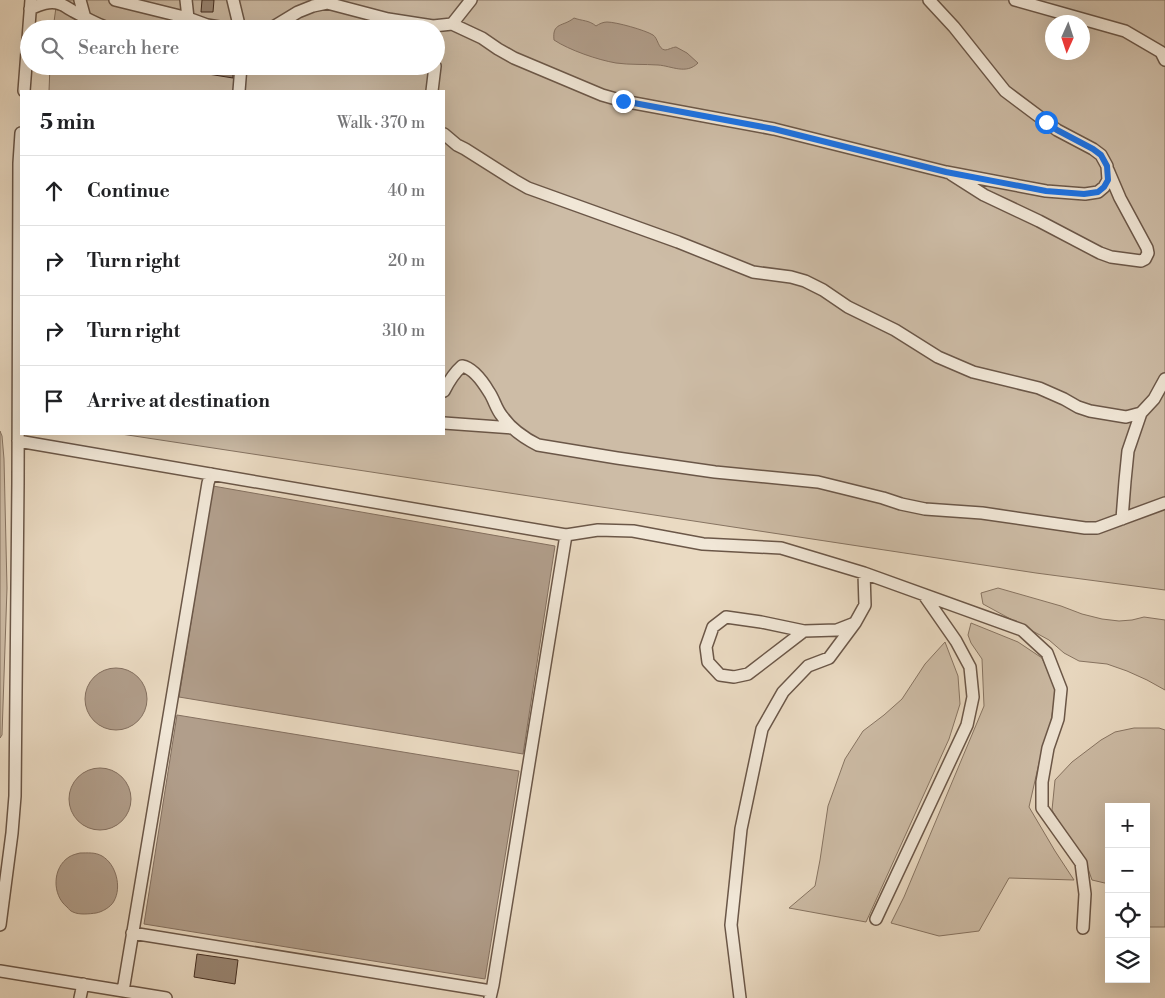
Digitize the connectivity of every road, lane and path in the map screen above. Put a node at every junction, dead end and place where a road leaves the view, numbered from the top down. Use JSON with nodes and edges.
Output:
{"nodes":[{"id":1,"x":80,"y":0,"type":"edge"},
{"id":2,"x":115,"y":0,"type":"edge"},
{"id":3,"x":186,"y":0,"type":"edge"},
{"id":4,"x":234,"y":0,"type":"edge"},
{"id":5,"x":471,"y":0,"type":"edge"},
{"id":6,"x":929,"y":0,"type":"edge"},
{"id":7,"x":1015,"y":0,"type":"edge"},
{"id":8,"x":30,"y":5,"type":"edge"},
{"id":9,"x":84,"y":18,"type":"junction"},
{"id":10,"x":188,"y":18,"type":"junction"},
{"id":11,"x":29,"y":20,"type":"edge"},
{"id":12,"x":88,"y":20,"type":"edge"},
{"id":13,"x":192,"y":20,"type":"edge"},
{"id":14,"x":238,"y":20,"type":"edge"},
{"id":15,"x":284,"y":20,"type":"edge"},
{"id":16,"x":393,"y":20,"type":"edge"},
{"id":17,"x":452,"y":24,"type":"junction"},
{"id":18,"x":445,"y":26,"type":"edge"},
{"id":19,"x":1165,"y":60,"type":"edge"},
{"id":20,"x":25,"y":75,"type":"edge"},
{"id":21,"x":240,"y":75,"type":"edge"},
{"id":22,"x":434,"y":75,"type":"edge"},
{"id":23,"x":24,"y":90,"type":"edge"},
{"id":24,"x":239,"y":90,"type":"edge"},
{"id":25,"x":432,"y":90,"type":"edge"},
{"id":26,"x":445,"y":135,"type":"edge"},
{"id":27,"x":20,"y":148,"type":"edge"},
{"id":28,"x":1107,"y":166,"type":"junction"},
{"id":29,"x":946,"y":172,"type":"junction"},
{"id":30,"x":1165,"y":379,"type":"edge"},
{"id":31,"x":445,"y":389,"type":"edge"},
{"id":32,"x":1141,"y":413,"type":"junction"},
{"id":33,"x":445,"y":423,"type":"edge"},
{"id":34,"x":512,"y":428,"type":"junction"},
{"id":35,"x":18,"y":441,"type":"junction"},
{"id":36,"x":211,"y":474,"type":"junction"},
{"id":37,"x":1165,"y":503,"type":"edge"},
{"id":38,"x":1122,"y":519,"type":"junction"},
{"id":39,"x":566,"y":535,"type":"junction"},
{"id":40,"x":864,"y":573,"type":"junction"},
{"id":41,"x":924,"y":595,"type":"junction"},
{"id":42,"x":855,"y":623,"type":"junction"},
{"id":43,"x":804,"y":631,"type":"junction"},
{"id":44,"x":876,"y":919,"type":"dead end"},
{"id":45,"x":0,"y":925,"type":"edge"},
{"id":46,"x":1082,"y":928,"type":"dead end"},
{"id":47,"x":132,"y":933,"type":"junction"},
{"id":48,"x":0,"y":971,"type":"edge"},
{"id":49,"x":83,"y":984,"type":"junction"},
{"id":50,"x":123,"y":991,"type":"junction"},
{"id":51,"x":490,"y":995,"type":"edge"},
{"id":52,"x":80,"y":998,"type":"edge"},
{"id":53,"x":166,"y":998,"type":"edge"},
{"id":54,"x":740,"y":998,"type":"edge"}],
"edges":[{"from":1,"to":9,"type":"street"},
{"from":2,"to":10,"type":"street"},
{"from":3,"to":10,"type":"street"},
{"from":4,"to":14,"type":"street"},
{"from":5,"to":17,"type":"street"},
{"from":6,"to":28,"type":"street"},
{"from":7,"to":19,"type":"street"},
{"from":8,"to":9,"type":"street"},
{"from":8,"to":11,"type":"street"},
{"from":9,"to":12,"type":"street"},
{"from":10,"to":13,"type":"street"},
{"from":15,"to":16,"type":"street"},
{"from":17,"to":18,"type":"street"},
{"from":17,"to":29,"type":"street"},
{"from":20,"to":23,"type":"street"},
{"from":21,"to":24,"type":"street"},
{"from":22,"to":25,"type":"street"},
{"from":26,"to":32,"type":"street"},
{"from":27,"to":35,"type":"street"},
{"from":28,"to":29,"type":"street"},
{"from":28,"to":29,"type":"street"},
{"from":30,"to":32,"type":"street"},
{"from":31,"to":34,"type":"street"},
{"from":32,"to":38,"type":"street"},
{"from":33,"to":34,"type":"street"},
{"from":34,"to":38,"type":"street"},
{"from":35,"to":36,"type":"street"},
{"from":35,"to":45,"type":"street"},
{"from":36,"to":39,"type":"street"},
{"from":36,"to":47,"type":"street"},
{"from":37,"to":38,"type":"street"},
{"from":39,"to":40,"type":"street"},
{"from":39,"to":51,"type":"street"},
{"from":40,"to":41,"type":"street"},
{"from":40,"to":42,"type":"street"},
{"from":41,"to":44,"type":"street"},
{"from":41,"to":46,"type":"street"},
{"from":42,"to":43,"type":"street"},
{"from":42,"to":54,"type":"street"},
{"from":43,"to":43,"type":"street"},
{"from":47,"to":50,"type":"street"},
{"from":47,"to":51,"type":"street"},
{"from":48,"to":49,"type":"street"},
{"from":49,"to":50,"type":"street"},
{"from":49,"to":52,"type":"street"},
{"from":50,"to":53,"type":"street"}]}
